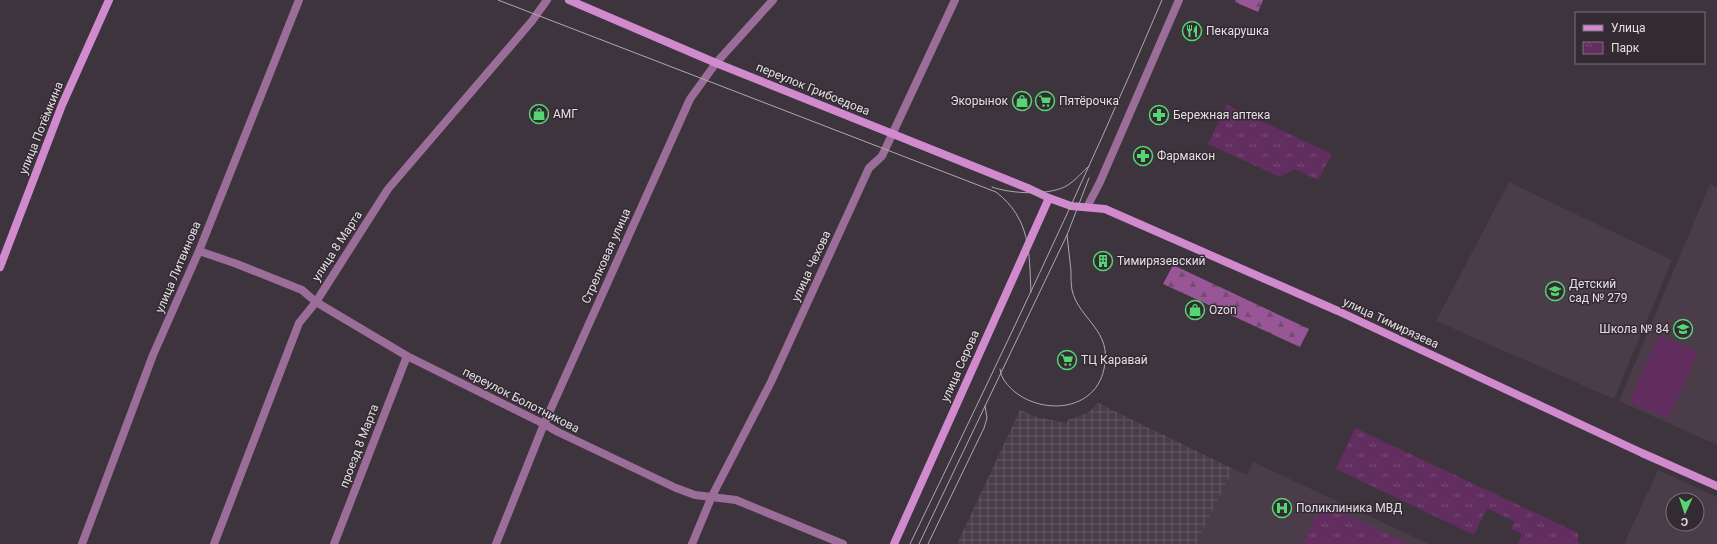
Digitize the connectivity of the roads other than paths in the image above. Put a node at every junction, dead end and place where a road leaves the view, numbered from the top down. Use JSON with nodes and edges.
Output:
{"nodes":[{"id":1,"x":109,"y":0,"type":"edge"},
{"id":2,"x":299,"y":0,"type":"edge"},
{"id":3,"x":547,"y":0,"type":"edge"},
{"id":4,"x":569,"y":0,"type":"edge"},
{"id":5,"x":586,"y":0,"type":"edge"},
{"id":6,"x":773,"y":0,"type":"edge"},
{"id":7,"x":954,"y":0,"type":"edge"},
{"id":8,"x":1179,"y":0,"type":"edge"},
{"id":9,"x":594,"y":10,"type":"junction"},
{"id":10,"x":716,"y":63,"type":"junction"},
{"id":11,"x":892,"y":134,"type":"junction"},
{"id":12,"x":1048,"y":198,"type":"junction"},
{"id":13,"x":1087,"y":207,"type":"junction"},
{"id":14,"x":199,"y":251,"type":"junction"},
{"id":15,"x":0,"y":267,"type":"edge"},
{"id":16,"x":316,"y":302,"type":"junction"},
{"id":17,"x":408,"y":356,"type":"junction"},
{"id":18,"x":544,"y":424,"type":"junction"},
{"id":19,"x":1717,"y":486,"type":"edge"},
{"id":20,"x":712,"y":496,"type":"junction"},
{"id":21,"x":82,"y":544,"type":"edge"},
{"id":22,"x":214,"y":544,"type":"edge"},
{"id":23,"x":334,"y":544,"type":"edge"},
{"id":24,"x":496,"y":544,"type":"edge"},
{"id":25,"x":692,"y":544,"type":"edge"},
{"id":26,"x":843,"y":544,"type":"edge"},
{"id":27,"x":894,"y":544,"type":"edge"}],
"edges":[{"from":1,"to":15,"type":"street","name":"улица Потёмкина"},
{"from":2,"to":14,"type":"street","name":"улица Литвинова"},
{"from":3,"to":16,"type":"street","name":"улица 8 Марта"},
{"from":4,"to":9,"type":"street","name":"переулок Грибоедова"},
{"from":5,"to":9,"type":"street"},
{"from":6,"to":10,"type":"street","name":"Стрелковая улица"},
{"from":7,"to":11,"type":"street","name":"улица Чехова"},
{"from":8,"to":13,"type":"street"},
{"from":9,"to":10,"type":"street","name":"переулок Грибоедова"},
{"from":10,"to":11,"type":"street","name":"переулок Грибоедова"},
{"from":10,"to":18,"type":"street","name":"Стрелковая улица"},
{"from":11,"to":12,"type":"street","name":"переулок Грибоедова"},
{"from":11,"to":20,"type":"street","name":"улица Чехова"},
{"from":12,"to":13,"type":"street","name":"улица Тимирязева"},
{"from":12,"to":27,"type":"street","name":"улица Серова"},
{"from":13,"to":19,"type":"street","name":"улица Тимирязева"},
{"from":14,"to":16,"type":"street","name":"переулок Болотникова"},
{"from":14,"to":21,"type":"street","name":"улица Литвинова"},
{"from":16,"to":17,"type":"street","name":"переулок Болотникова"},
{"from":16,"to":22,"type":"street","name":"улица 8 Марта"},
{"from":17,"to":18,"type":"street","name":"переулок Болотникова"},
{"from":17,"to":23,"type":"street","name":"проезд 8 Марта"},
{"from":18,"to":20,"type":"street","name":"переулок Болотникова"},
{"from":18,"to":24,"type":"street","name":"Стрелковая улица"},
{"from":20,"to":25,"type":"street","name":"улица Чехова"},
{"from":20,"to":26,"type":"street","name":"переулок Болотникова"}]}
